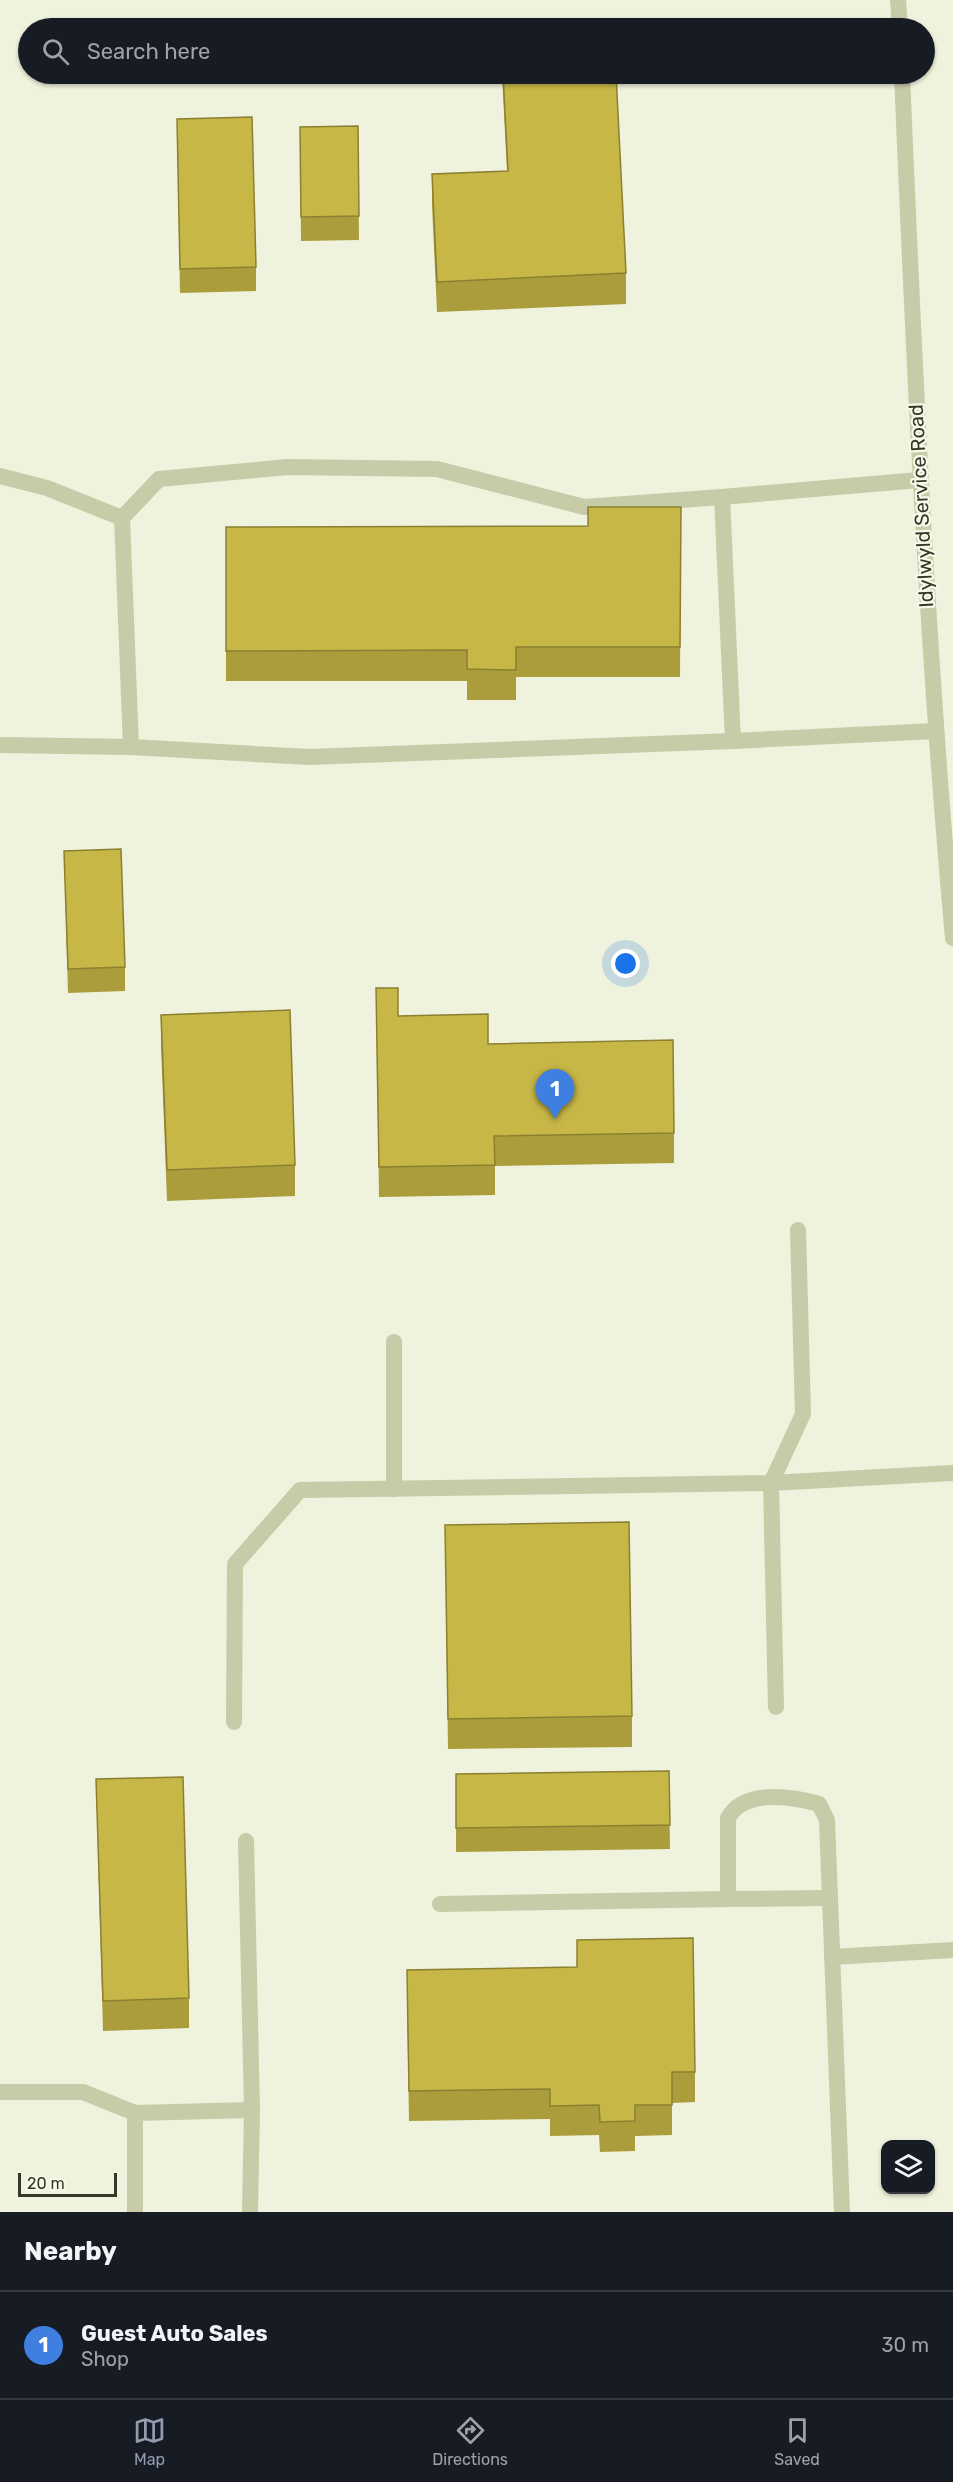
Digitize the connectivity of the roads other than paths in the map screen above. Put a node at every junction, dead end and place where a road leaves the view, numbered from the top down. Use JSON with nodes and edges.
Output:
{"nodes":[{"id":1,"x":898,"y":0,"type":"edge"},
{"id":2,"x":899,"y":18,"type":"edge"},
{"id":3,"x":902,"y":84,"type":"edge"},
{"id":4,"x":0,"y":476,"type":"edge"},
{"id":5,"x":919,"y":480,"type":"junction"},
{"id":6,"x":722,"y":497,"type":"junction"},
{"id":7,"x":122,"y":518,"type":"junction"},
{"id":8,"x":934,"y":731,"type":"junction"},
{"id":9,"x":733,"y":741,"type":"junction"},
{"id":10,"x":0,"y":745,"type":"edge"},
{"id":11,"x":131,"y":747,"type":"junction"},
{"id":12,"x":953,"y":938,"type":"edge"},
{"id":13,"x":798,"y":1230,"type":"dead end"},
{"id":14,"x":393,"y":1342,"type":"dead end"},
{"id":15,"x":953,"y":1473,"type":"edge"},
{"id":16,"x":771,"y":1483,"type":"junction"},
{"id":17,"x":394,"y":1489,"type":"junction"},
{"id":18,"x":776,"y":1707,"type":"dead end"},
{"id":19,"x":234,"y":1722,"type":"dead end"},
{"id":20,"x":246,"y":1841,"type":"dead end"},
{"id":21,"x":830,"y":1898,"type":"junction"},
{"id":22,"x":728,"y":1899,"type":"junction"},
{"id":23,"x":440,"y":1904,"type":"dead end"},
{"id":24,"x":953,"y":1950,"type":"edge"},
{"id":25,"x":832,"y":1957,"type":"junction"},
{"id":26,"x":0,"y":2092,"type":"edge"},
{"id":27,"x":252,"y":2110,"type":"junction"},
{"id":28,"x":135,"y":2112,"type":"junction"},
{"id":29,"x":135,"y":2212,"type":"edge"},
{"id":30,"x":250,"y":2212,"type":"edge"},
{"id":31,"x":842,"y":2212,"type":"edge"}],
"edges":[{"from":1,"to":2,"type":"street"},
{"from":3,"to":5,"type":"street","name":"Idylwyld Service Road"},
{"from":4,"to":7,"type":"street"},
{"from":5,"to":6,"type":"street"},
{"from":5,"to":8,"type":"street","name":"Idylwyld Service Road"},
{"from":6,"to":7,"type":"street"},
{"from":6,"to":9,"type":"street"},
{"from":7,"to":11,"type":"street"},
{"from":8,"to":9,"type":"street"},
{"from":8,"to":12,"type":"street","name":"Idylwyld Service Road"},
{"from":9,"to":11,"type":"street"},
{"from":10,"to":11,"type":"street"},
{"from":13,"to":16,"type":"street"},
{"from":14,"to":17,"type":"street"},
{"from":15,"to":16,"type":"street"},
{"from":16,"to":17,"type":"street"},
{"from":16,"to":18,"type":"street"},
{"from":17,"to":19,"type":"street"},
{"from":20,"to":27,"type":"street"},
{"from":21,"to":22,"type":"street"},
{"from":21,"to":22,"type":"street"},
{"from":21,"to":25,"type":"street"},
{"from":22,"to":23,"type":"street"},
{"from":24,"to":25,"type":"street"},
{"from":25,"to":31,"type":"street"},
{"from":26,"to":28,"type":"street"},
{"from":27,"to":28,"type":"street"},
{"from":27,"to":30,"type":"street"},
{"from":28,"to":29,"type":"street"}]}
